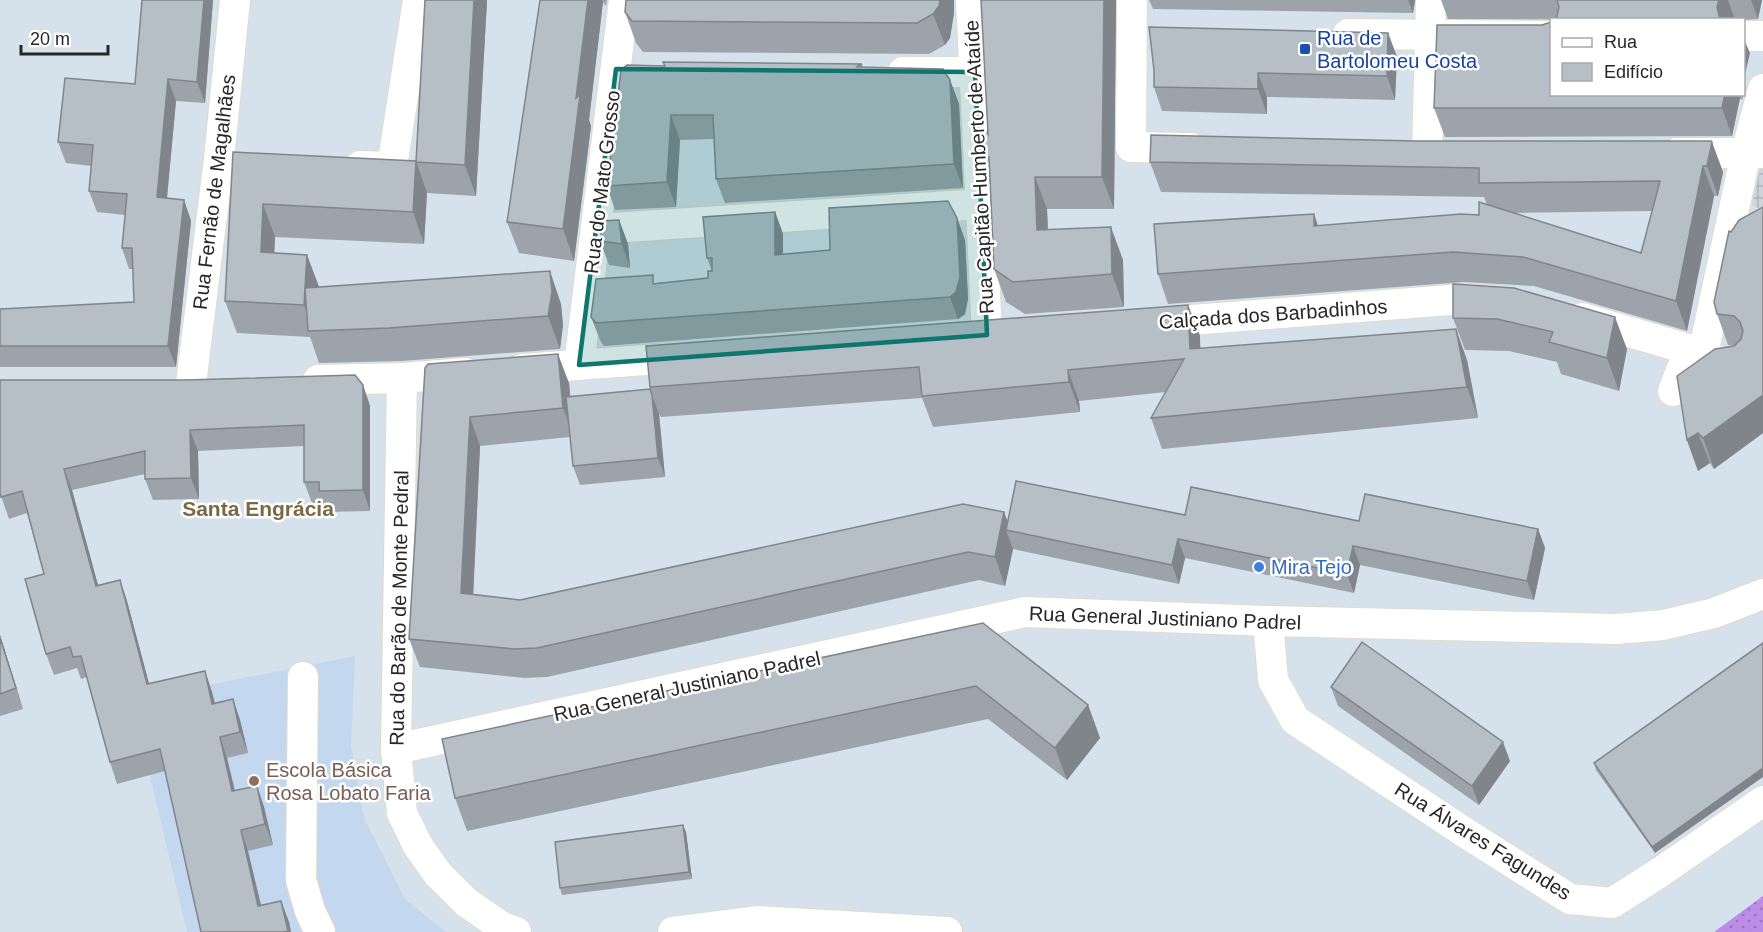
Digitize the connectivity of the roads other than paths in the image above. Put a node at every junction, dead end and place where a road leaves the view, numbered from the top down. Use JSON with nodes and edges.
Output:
{"nodes":[{"id":1,"x":235,"y":0,"type":"edge"},
{"id":2,"x":418,"y":0,"type":"edge"},
{"id":3,"x":624,"y":0,"type":"edge"},
{"id":4,"x":971,"y":0,"type":"edge"},
{"id":5,"x":1431,"y":0,"type":"edge"},
{"id":6,"x":1141,"y":19,"type":"edge"},
{"id":7,"x":1316,"y":33,"type":"edge"},
{"id":8,"x":1430,"y":36,"type":"junction"},
{"id":9,"x":1550,"y":36,"type":"edge"},
{"id":10,"x":1745,"y":36,"type":"edge"},
{"id":11,"x":1763,"y":36,"type":"edge"},
{"id":12,"x":880,"y":71,"type":"edge"},
{"id":13,"x":975,"y":72,"type":"junction"},
{"id":14,"x":1763,"y":88,"type":"edge"},
{"id":15,"x":1214,"y":149,"type":"edge"},
{"id":16,"x":1427,"y":153,"type":"edge"},
{"id":17,"x":1652,"y":153,"type":"edge"},
{"id":18,"x":1755,"y":153,"type":"edge"},
{"id":19,"x":334,"y":164,"type":"edge"},
{"id":20,"x":981,"y":204,"type":"junction"},
{"id":21,"x":596,"y":229,"type":"junction"},
{"id":22,"x":1754,"y":229,"type":"edge"},
{"id":23,"x":1727,"y":242,"type":"junction"},
{"id":24,"x":1518,"y":303,"type":"edge"},
{"id":25,"x":1552,"y":310,"type":"edge"},
{"id":26,"x":1130,"y":324,"type":"edge"},
{"id":27,"x":987,"y":335,"type":"edge"},
{"id":28,"x":1697,"y":352,"type":"junction"},
{"id":29,"x":707,"y":355,"type":"edge"},
{"id":30,"x":1737,"y":362,"type":"edge"},
{"id":31,"x":579,"y":365,"type":"junction"},
{"id":32,"x":402,"y":378,"type":"junction"},
{"id":33,"x":296,"y":381,"type":"edge"},
{"id":34,"x":191,"y":384,"type":"edge"},
{"id":35,"x":1674,"y":391,"type":"dead end"},
{"id":36,"x":1763,"y":594,"type":"edge"},
{"id":37,"x":1268,"y":621,"type":"junction"},
{"id":38,"x":303,"y":676,"type":"dead end"},
{"id":39,"x":396,"y":749,"type":"junction"},
{"id":40,"x":1763,"y":801,"type":"edge"},
{"id":41,"x":505,"y":930,"type":"edge"},
{"id":42,"x":320,"y":932,"type":"edge"},
{"id":43,"x":673,"y":932,"type":"edge"},
{"id":44,"x":947,"y":932,"type":"edge"}],
"edges":[{"from":1,"to":34,"type":"street","name":"Rua Fernão de Magalhães"},
{"from":2,"to":19,"type":"street"},
{"from":3,"to":21,"type":"street","name":"Rua do Mato Grosso"},
{"from":4,"to":13,"type":"street","name":"Rua Capitão Humberto de Ataíde"},
{"from":5,"to":8,"type":"street"},
{"from":6,"to":15,"type":"street"},
{"from":7,"to":8,"type":"street"},
{"from":8,"to":9,"type":"street"},
{"from":8,"to":16,"type":"street"},
{"from":10,"to":11,"type":"street"},
{"from":12,"to":13,"type":"street"},
{"from":13,"to":20,"type":"street","name":"Rua Capitão Humberto de Ataíde"},
{"from":14,"to":18,"type":"street"},
{"from":17,"to":18,"type":"street"},
{"from":18,"to":23,"type":"street"},
{"from":20,"to":21,"type":"street"},
{"from":20,"to":27,"type":"street","name":"Rua Capitão Humberto de Ataíde"},
{"from":21,"to":31,"type":"street","name":"Rua do Mato Grosso"},
{"from":22,"to":23,"type":"street"},
{"from":23,"to":28,"type":"street"},
{"from":24,"to":26,"type":"street","name":"Calçada dos Barbadinhos"},
{"from":25,"to":28,"type":"street"},
{"from":28,"to":30,"type":"street"},
{"from":28,"to":35,"type":"street"},
{"from":29,"to":31,"type":"street"},
{"from":31,"to":32,"type":"street"},
{"from":32,"to":33,"type":"street"},
{"from":32,"to":39,"type":"street","name":"Rua do Barão de Monte Pedral"},
{"from":36,"to":37,"type":"street","name":"Rua General Justiniano Padrel"},
{"from":37,"to":39,"type":"street","name":"Rua General Justiniano Padrel"},
{"from":37,"to":40,"type":"street","name":"Rua Álvares Fagundes"},
{"from":38,"to":42,"type":"street"},
{"from":39,"to":41,"type":"street","name":"Rua do Barão de Monte Pedral"},
{"from":43,"to":44,"type":"street"}]}
